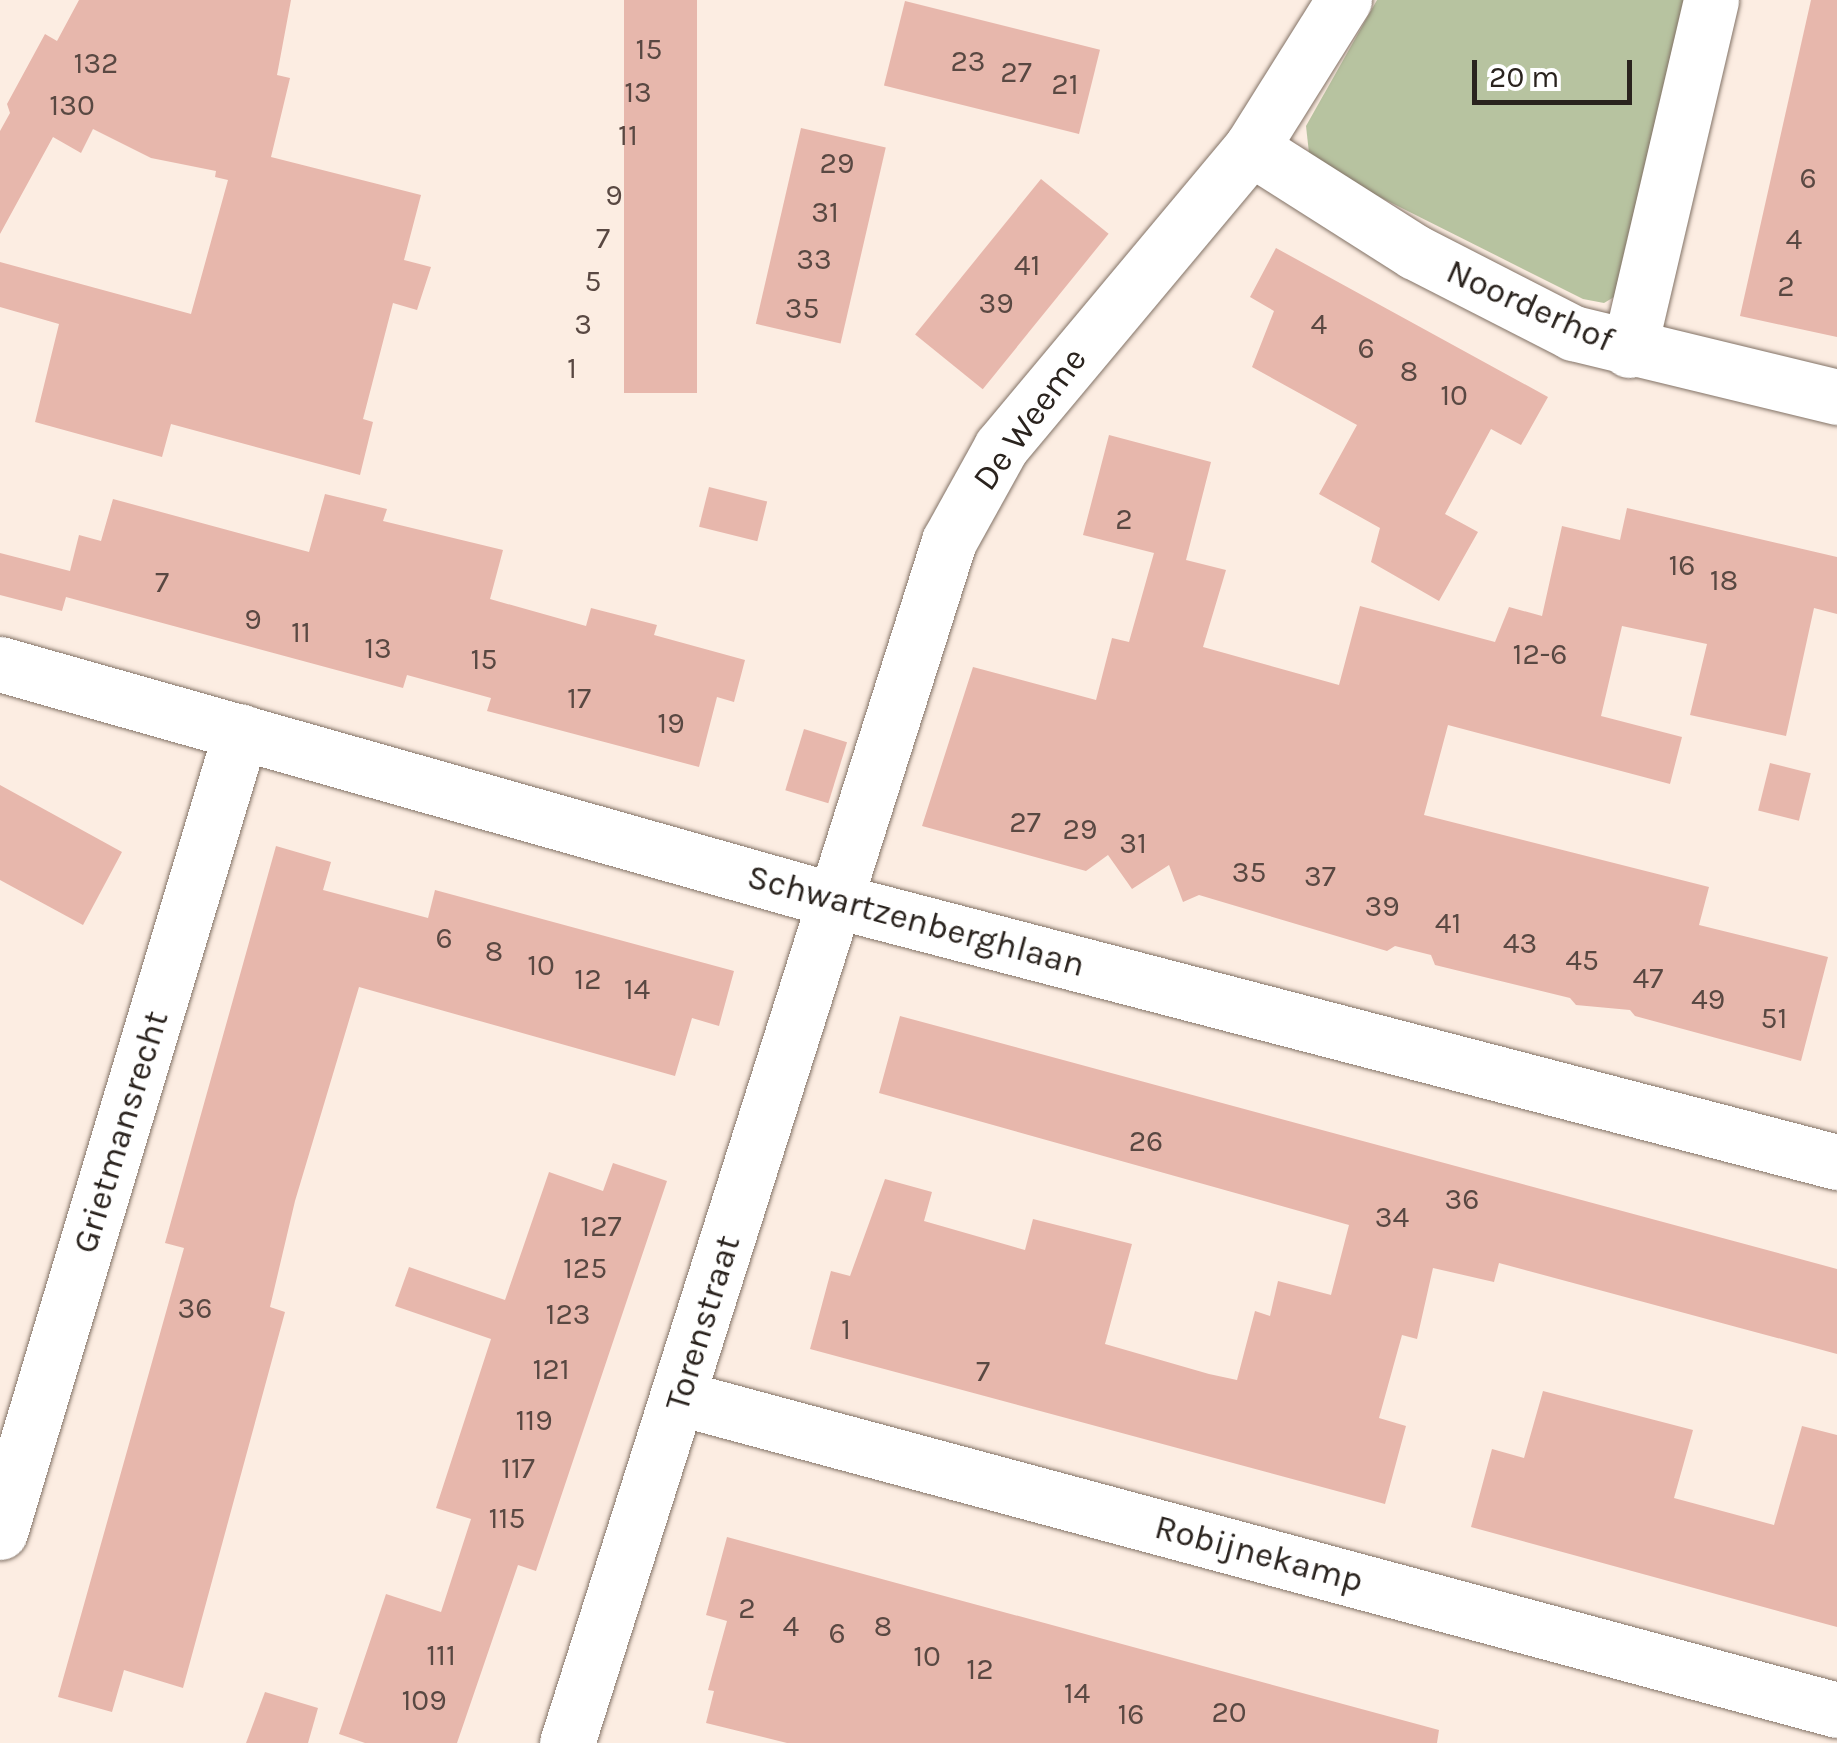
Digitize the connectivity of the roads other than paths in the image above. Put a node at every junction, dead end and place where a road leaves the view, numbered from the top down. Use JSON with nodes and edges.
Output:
{"nodes":[{"id":1,"x":1344,"y":0,"type":"edge"},
{"id":2,"x":1712,"y":0,"type":"edge"},
{"id":3,"x":1251,"y":148,"type":"junction"},
{"id":4,"x":1629,"y":350,"type":"junction"},
{"id":5,"x":1837,"y":397,"type":"edge"},
{"id":6,"x":0,"y":664,"type":"edge"},
{"id":7,"x":242,"y":732,"type":"junction"},
{"id":8,"x":833,"y":900,"type":"junction"},
{"id":9,"x":1837,"y":1162,"type":"edge"},
{"id":10,"x":680,"y":1398,"type":"junction"},
{"id":11,"x":0,"y":1532,"type":"edge"},
{"id":12,"x":1837,"y":1710,"type":"edge"},
{"id":13,"x":566,"y":1743,"type":"edge"}],
"edges":[{"from":1,"to":3,"type":"street","name":"De Weeme"},
{"from":2,"to":4,"type":"street"},
{"from":3,"to":4,"type":"street","name":"Noorderhof"},
{"from":3,"to":8,"type":"street","name":"De Weeme"},
{"from":4,"to":5,"type":"street","name":"Noorderhof"},
{"from":6,"to":7,"type":"street","name":"Schwartzenberghlaan"},
{"from":7,"to":8,"type":"street","name":"Schwartzenberghlaan"},
{"from":7,"to":11,"type":"street","name":"Grietmansrecht"},
{"from":8,"to":9,"type":"street","name":"Schwartzenberghlaan"},
{"from":8,"to":10,"type":"street","name":"Torenstraat"},
{"from":10,"to":12,"type":"street","name":"Robijnekamp"},
{"from":10,"to":13,"type":"street","name":"Torenstraat"}]}
